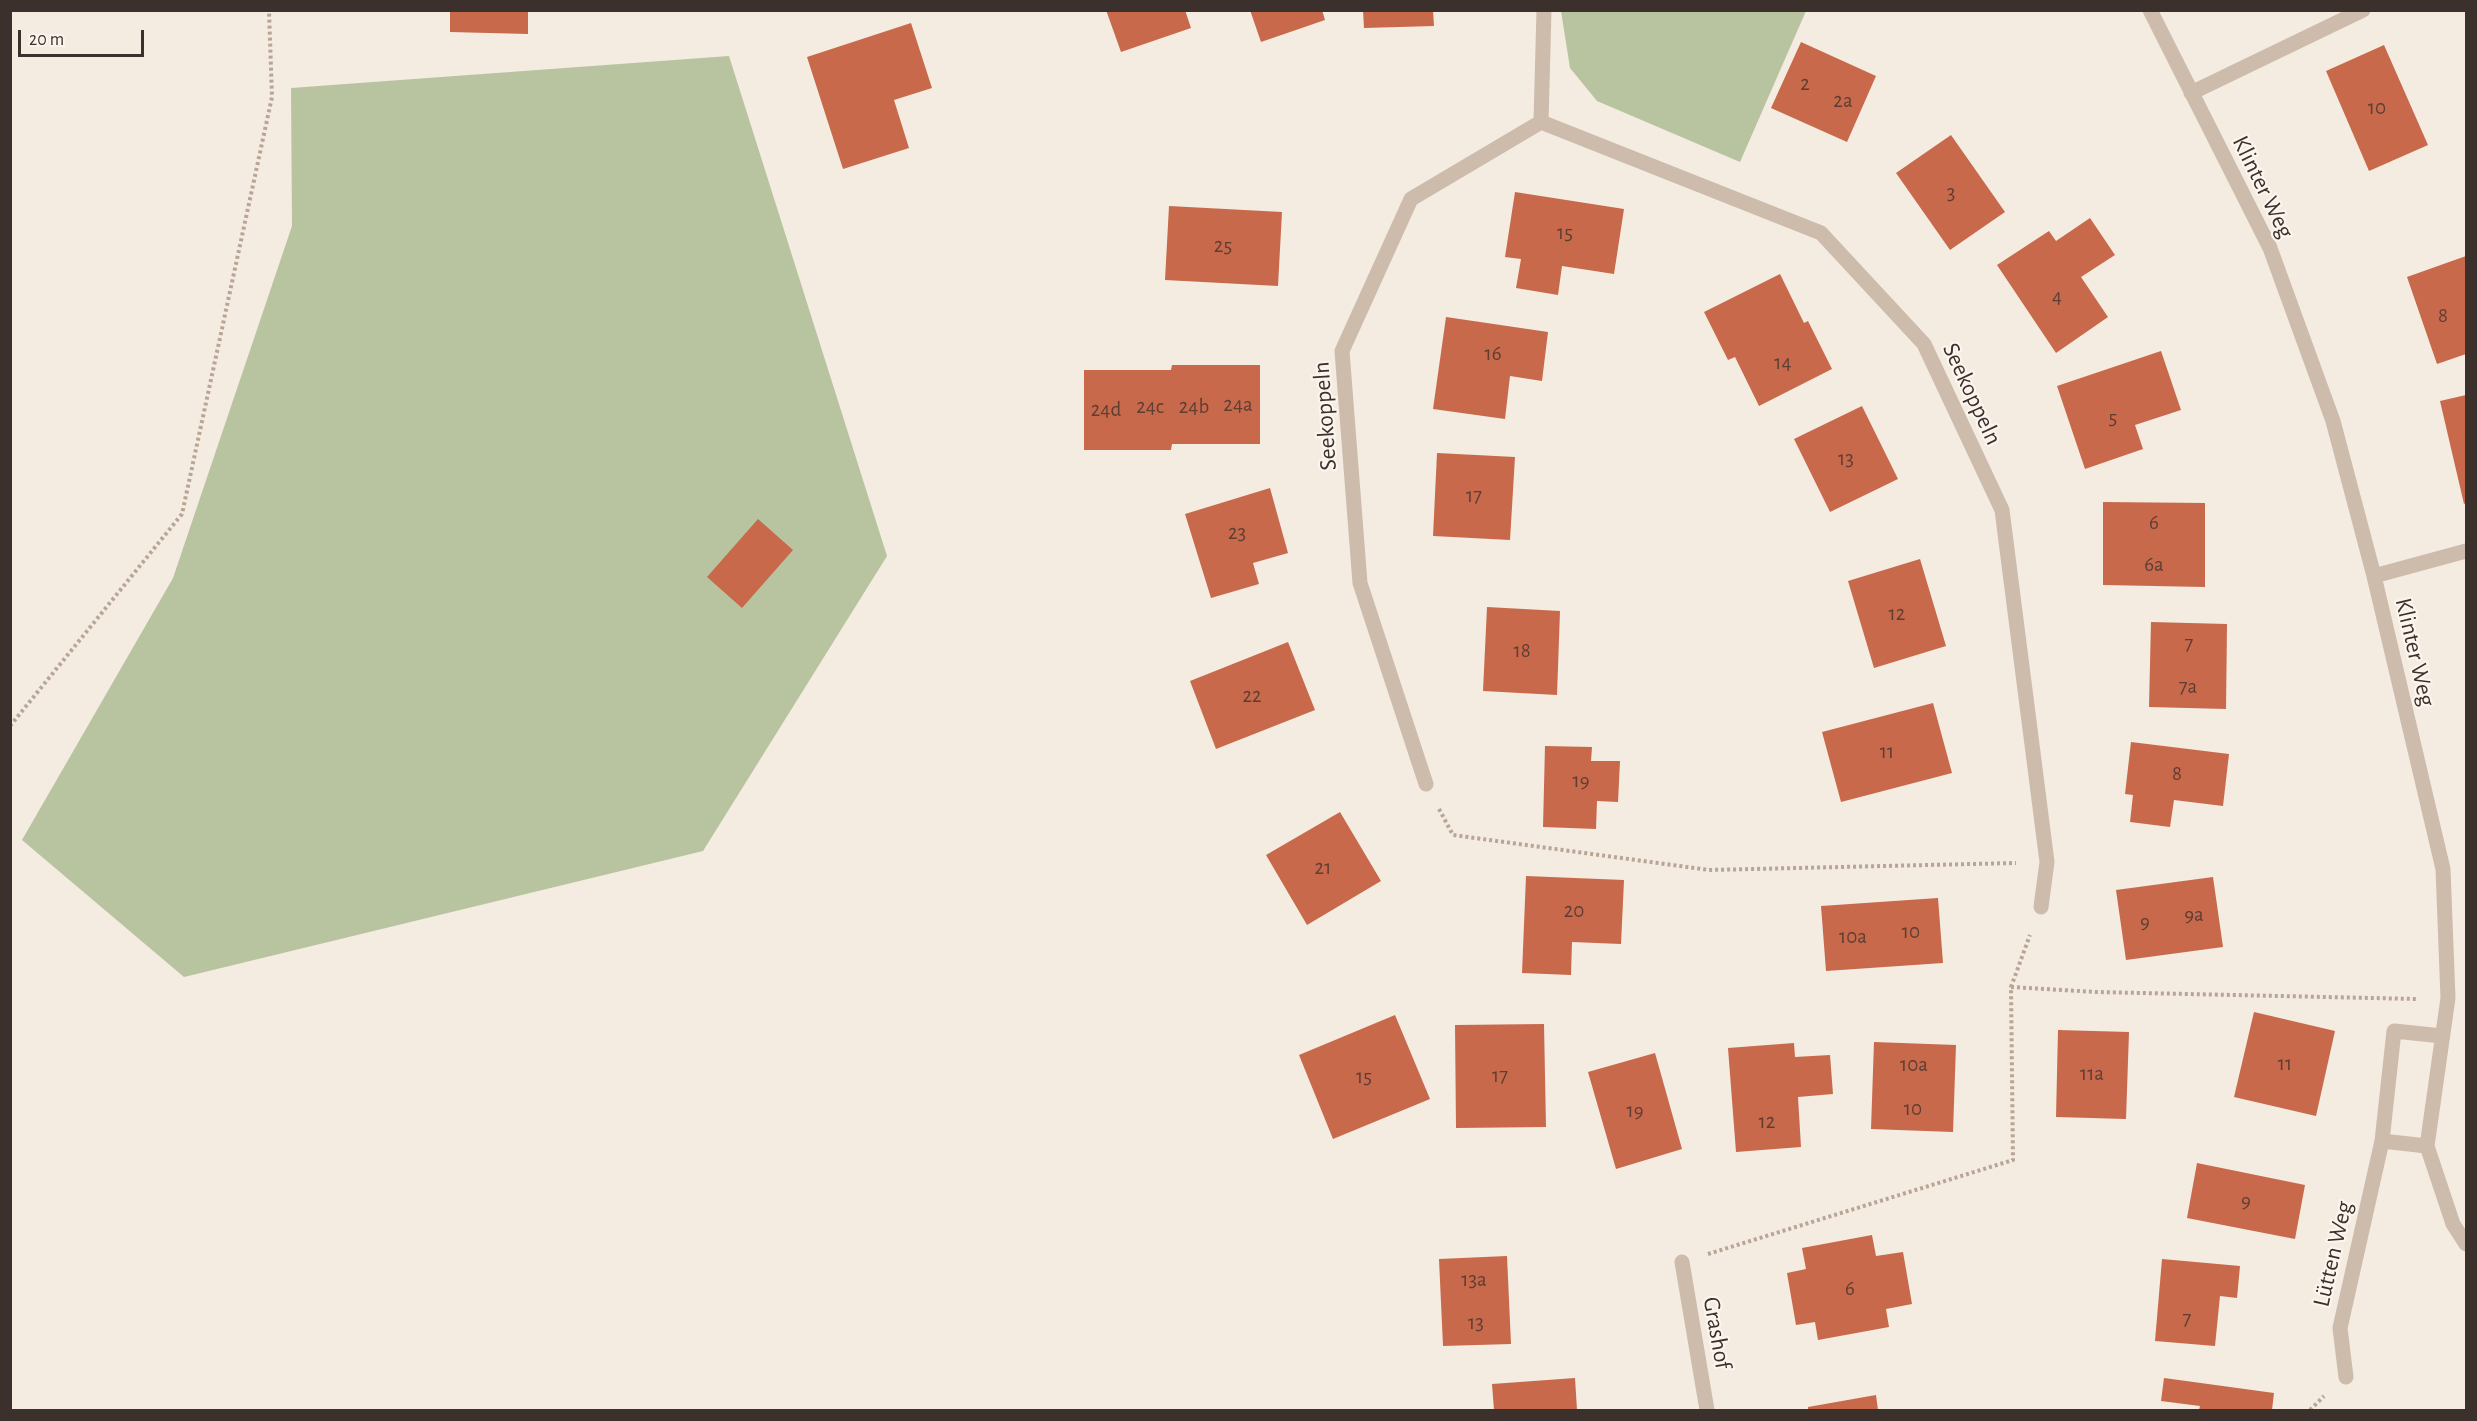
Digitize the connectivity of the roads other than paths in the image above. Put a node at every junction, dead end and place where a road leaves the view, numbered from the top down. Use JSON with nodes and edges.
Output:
{"nodes":[{"id":1,"x":1544,"y":10,"type":"edge"},
{"id":2,"x":2150,"y":10,"type":"edge"},
{"id":3,"x":2363,"y":10,"type":"edge"},
{"id":4,"x":2191,"y":93,"type":"junction"},
{"id":5,"x":1541,"y":122,"type":"junction"},
{"id":6,"x":2466,"y":551,"type":"edge"},
{"id":7,"x":2373,"y":576,"type":"junction"},
{"id":8,"x":1426,"y":784,"type":"road end"},
{"id":9,"x":2041,"y":907,"type":"road end"},
{"id":10,"x":2442,"y":1036,"type":"junction"},
{"id":11,"x":2382,"y":1142,"type":"junction"},
{"id":12,"x":2427,"y":1146,"type":"junction"},
{"id":13,"x":2466,"y":1244,"type":"edge"},
{"id":14,"x":1682,"y":1262,"type":"road end"},
{"id":15,"x":2346,"y":1377,"type":"dead end"},
{"id":16,"x":1707,"y":1410,"type":"edge"}],
"edges":[{"from":1,"to":5,"type":"street"},
{"from":2,"to":4,"type":"street","name":"Klinter Weg"},
{"from":3,"to":4,"type":"street"},
{"from":4,"to":7,"type":"street","name":"Klinter Weg"},
{"from":5,"to":8,"type":"street","name":"Seekoppeln"},
{"from":5,"to":9,"type":"street","name":"Seekoppeln"},
{"from":6,"to":7,"type":"street"},
{"from":7,"to":10,"type":"street","name":"Klinter Weg"},
{"from":10,"to":11,"type":"street","name":"Lütten Weg"},
{"from":10,"to":12,"type":"street","name":"Klinter Weg"},
{"from":11,"to":12,"type":"street"},
{"from":11,"to":15,"type":"street","name":"Lütten Weg"},
{"from":12,"to":13,"type":"street","name":"Klinter Weg"},
{"from":14,"to":16,"type":"street","name":"Grashof"}]}
